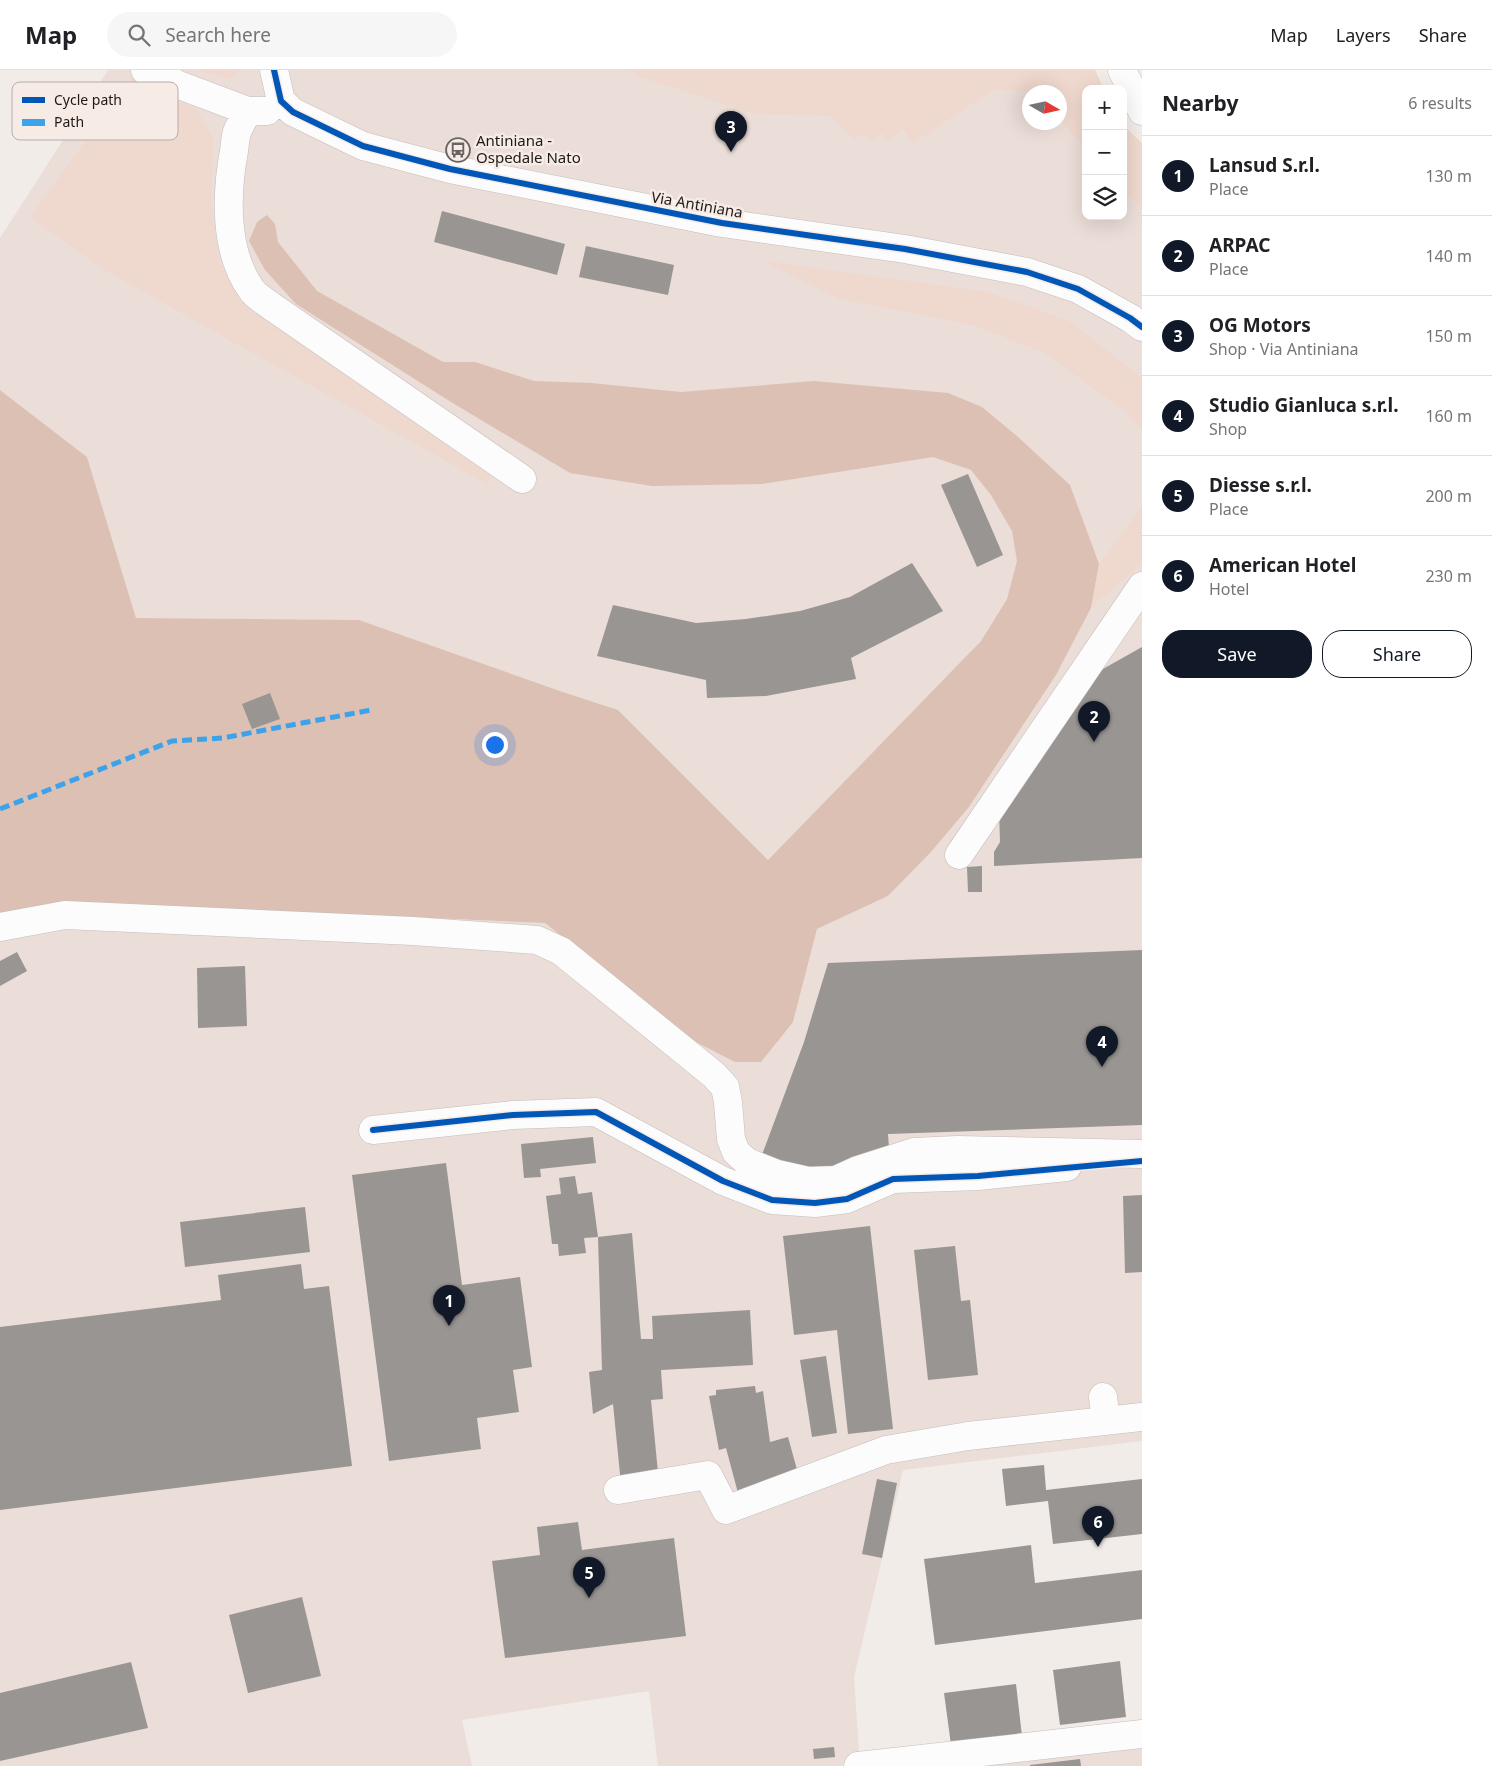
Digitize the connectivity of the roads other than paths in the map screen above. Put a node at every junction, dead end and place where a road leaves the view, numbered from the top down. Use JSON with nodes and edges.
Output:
{"nodes":[{"id":1,"x":145,"y":70,"type":"edge"},
{"id":2,"x":274,"y":70,"type":"edge"},
{"id":3,"x":1122,"y":70,"type":"edge"},
{"id":4,"x":172,"y":82,"type":"edge"},
{"id":5,"x":178,"y":85,"type":"edge"},
{"id":6,"x":248,"y":111,"type":"junction"},
{"id":7,"x":1142,"y":111,"type":"edge"},
{"id":8,"x":293,"y":112,"type":"junction"},
{"id":9,"x":1142,"y":327,"type":"edge"},
{"id":10,"x":522,"y":479,"type":"dead end"},
{"id":11,"x":1142,"y":586,"type":"edge"},
{"id":12,"x":959,"y":855,"type":"dead end"},
{"id":13,"x":0,"y":927,"type":"edge"},
{"id":14,"x":373,"y":1130,"type":"dead end"},
{"id":15,"x":1142,"y":1154,"type":"edge"},
{"id":16,"x":1142,"y":1161,"type":"edge"},
{"id":17,"x":1142,"y":1417,"type":"edge"},
{"id":18,"x":618,"y":1490,"type":"dead end"},
{"id":19,"x":1142,"y":1734,"type":"edge"},
{"id":20,"x":858,"y":1766,"type":"edge"}],
"edges":[{"from":1,"to":4,"type":"street"},
{"from":2,"to":8,"type":"street","name":"Via Antiniana"},
{"from":3,"to":7,"type":"street"},
{"from":5,"to":6,"type":"street"},
{"from":6,"to":8,"type":"street"},
{"from":6,"to":10,"type":"street"},
{"from":8,"to":9,"type":"street","name":"Via Antiniana"},
{"from":11,"to":12,"type":"street"},
{"from":13,"to":15,"type":"street"},
{"from":14,"to":16,"type":"street"},
{"from":17,"to":18,"type":"street"},
{"from":19,"to":20,"type":"street"}]}
